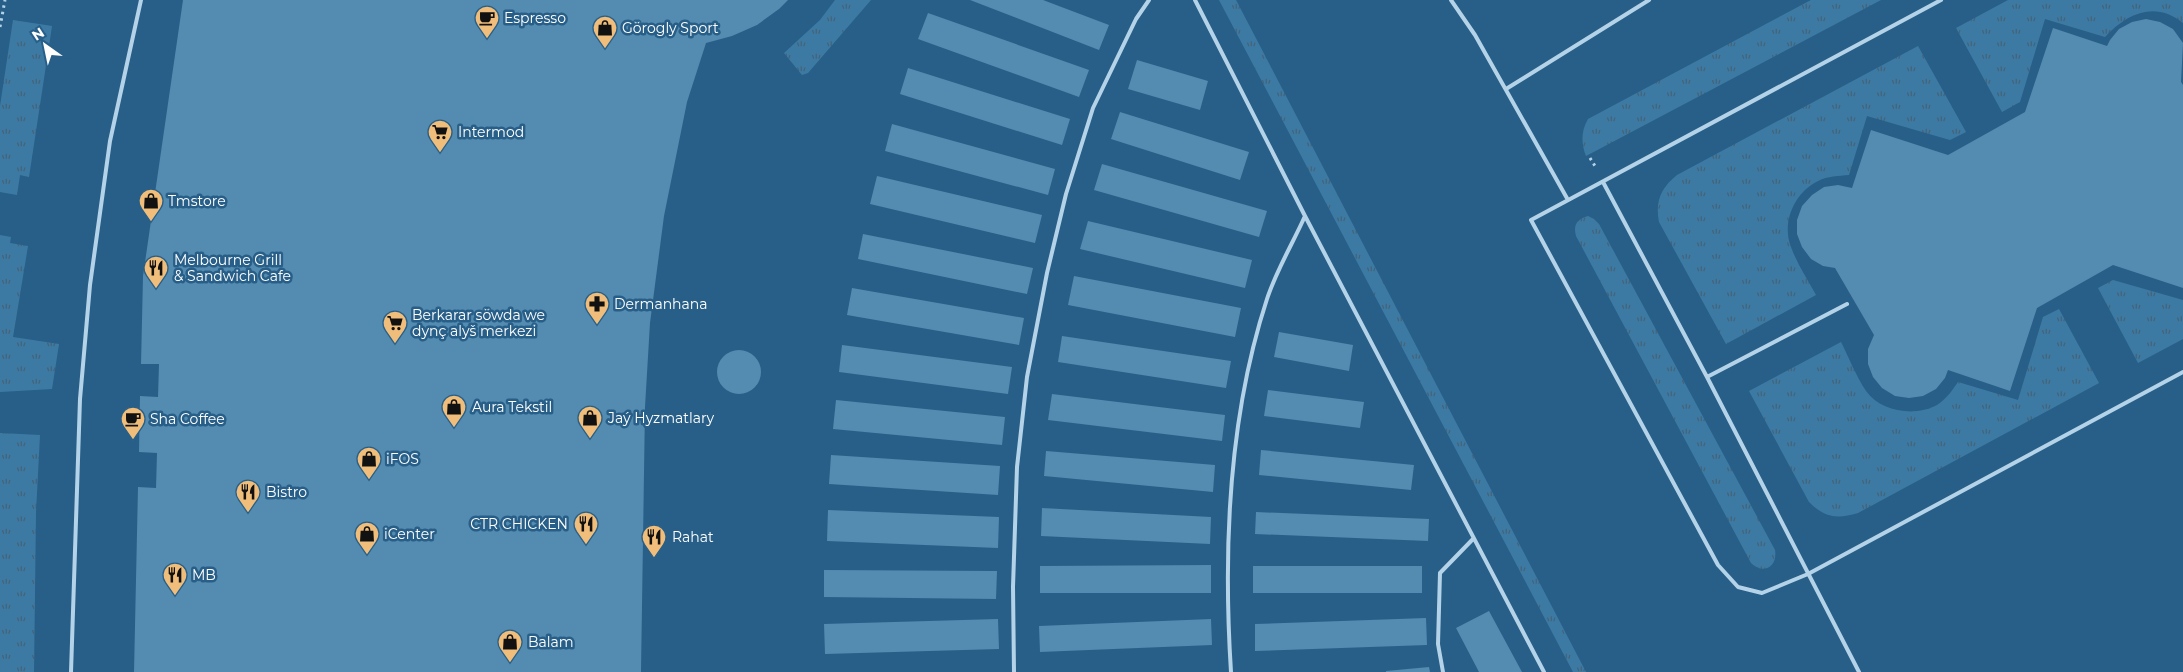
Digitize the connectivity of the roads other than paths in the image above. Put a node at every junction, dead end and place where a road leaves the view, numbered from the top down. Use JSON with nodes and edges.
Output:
{"nodes":[{"id":1,"x":141,"y":0,"type":"edge"},
{"id":2,"x":1149,"y":0,"type":"edge"},
{"id":3,"x":1195,"y":0,"type":"edge"},
{"id":4,"x":1451,"y":0,"type":"edge"},
{"id":5,"x":1649,"y":0,"type":"edge"},
{"id":6,"x":1941,"y":0,"type":"edge"},
{"id":7,"x":1506,"y":89,"type":"junction"},
{"id":8,"x":1603,"y":182,"type":"junction"},
{"id":9,"x":1568,"y":200,"type":"junction"},
{"id":10,"x":1305,"y":216,"type":"junction"},
{"id":11,"x":1847,"y":304,"type":"dead end"},
{"id":12,"x":2183,"y":372,"type":"edge"},
{"id":13,"x":1707,"y":377,"type":"junction"},
{"id":14,"x":1474,"y":539,"type":"junction"},
{"id":15,"x":1808,"y":574,"type":"junction"},
{"id":16,"x":71,"y":672,"type":"edge"},
{"id":17,"x":1014,"y":672,"type":"edge"},
{"id":18,"x":1231,"y":672,"type":"edge"},
{"id":19,"x":1444,"y":672,"type":"edge"},
{"id":20,"x":1544,"y":672,"type":"edge"},
{"id":21,"x":1859,"y":672,"type":"edge"}],
"edges":[{"from":1,"to":16,"type":"lane"},
{"from":2,"to":17,"type":"lane"},
{"from":3,"to":10,"type":"lane"},
{"from":4,"to":7,"type":"lane"},
{"from":5,"to":7,"type":"lane"},
{"from":6,"to":8,"type":"lane"},
{"from":7,"to":9,"type":"lane"},
{"from":8,"to":9,"type":"lane"},
{"from":8,"to":13,"type":"lane"},
{"from":9,"to":15,"type":"lane"},
{"from":10,"to":14,"type":"lane"},
{"from":10,"to":18,"type":"lane"},
{"from":11,"to":13,"type":"lane"},
{"from":12,"to":15,"type":"lane"},
{"from":13,"to":15,"type":"lane"},
{"from":14,"to":19,"type":"lane"},
{"from":14,"to":20,"type":"lane"},
{"from":15,"to":21,"type":"lane"}]}
